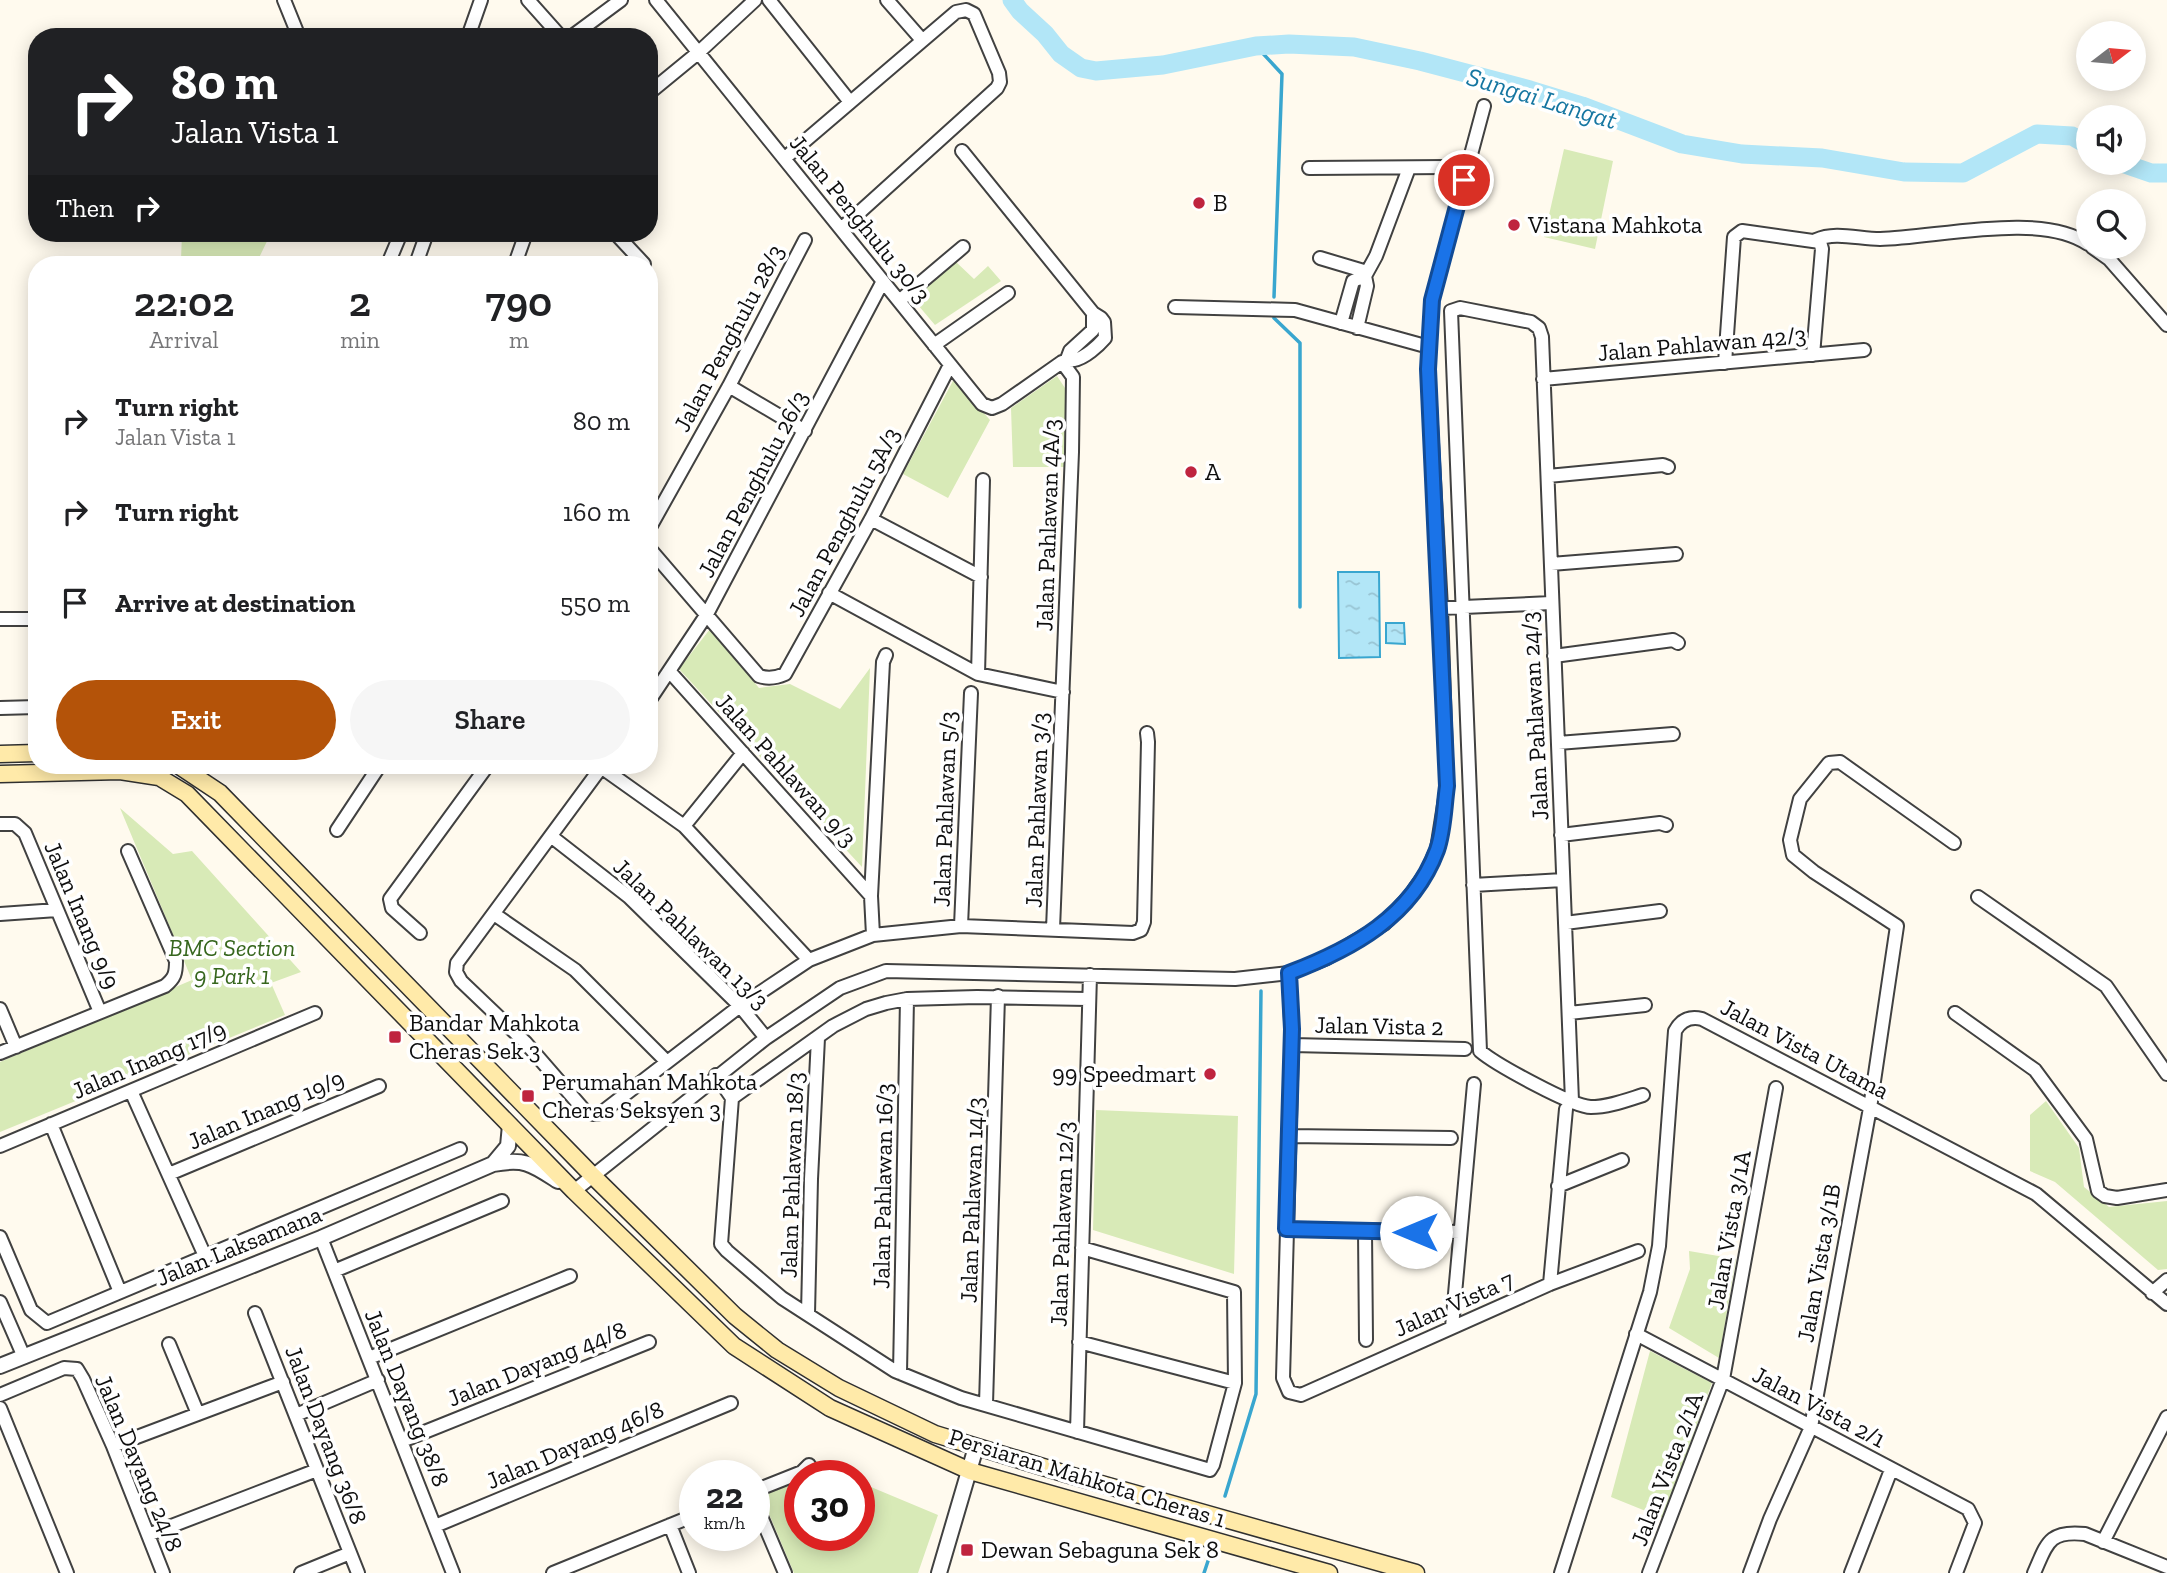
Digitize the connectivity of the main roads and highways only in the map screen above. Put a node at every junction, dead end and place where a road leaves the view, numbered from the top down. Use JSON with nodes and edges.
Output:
{"nodes":[{"id":1,"x":28,"y":753,"type":"edge"},
{"id":2,"x":0,"y":754,"type":"edge"},
{"id":3,"x":28,"y":773,"type":"edge"},
{"id":4,"x":0,"y":774,"type":"edge"},
{"id":5,"x":165,"y":774,"type":"edge"},
{"id":6,"x":194,"y":774,"type":"edge"},
{"id":7,"x":1329,"y":1573,"type":"edge"},
{"id":8,"x":1416,"y":1573,"type":"edge"}],
"edges":[{"from":1,"to":2,"type":"main road"},
{"from":3,"to":4,"type":"main road","name":"Persiaran Mahkota Cheras 1"},
{"from":5,"to":7,"type":"main road","name":"Persiaran Mahkota Cheras 1"},
{"from":6,"to":8,"type":"main road","name":"Persiaran Mahkota Cheras 1"}]}
